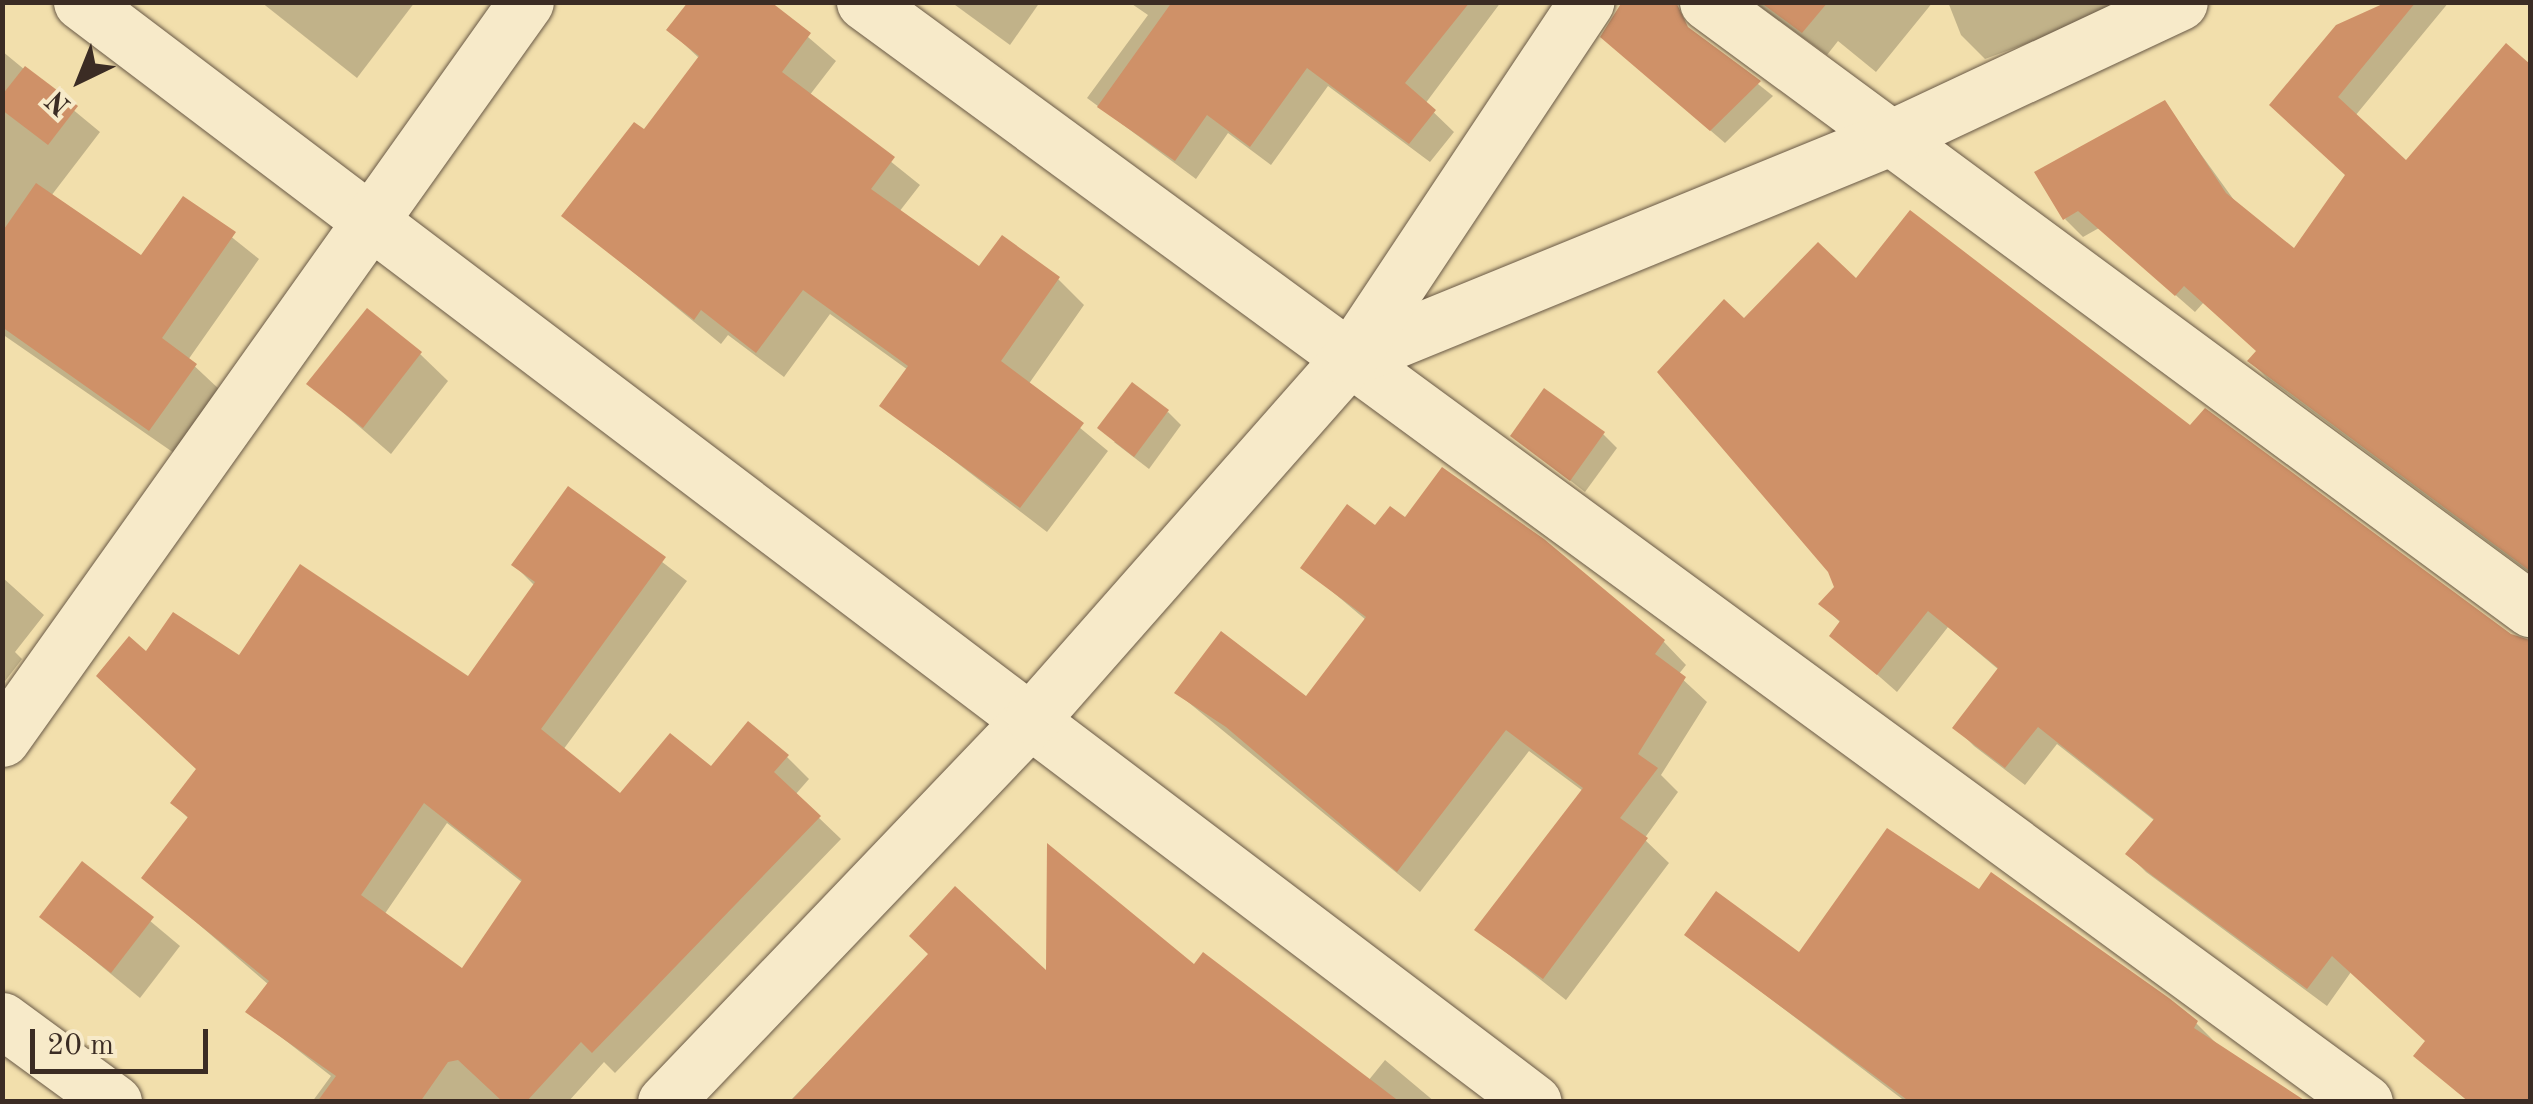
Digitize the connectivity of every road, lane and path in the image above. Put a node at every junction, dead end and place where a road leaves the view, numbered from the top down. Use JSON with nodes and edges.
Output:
{"nodes":[{"id":1,"x":81,"y":2,"type":"edge"},
{"id":2,"x":526,"y":2,"type":"edge"},
{"id":3,"x":864,"y":2,"type":"edge"},
{"id":4,"x":1586,"y":2,"type":"edge"},
{"id":5,"x":1707,"y":2,"type":"edge"},
{"id":6,"x":2180,"y":2,"type":"edge"},
{"id":7,"x":1890,"y":138,"type":"junction"},
{"id":8,"x":370,"y":218,"type":"junction"},
{"id":9,"x":1350,"y":359,"type":"junction"},
{"id":10,"x":2530,"y":609,"type":"edge"},
{"id":11,"x":1032,"y":717,"type":"junction"},
{"id":12,"x":2,"y":739,"type":"edge"},
{"id":13,"x":2,"y":1020,"type":"edge"},
{"id":14,"x":1466,"y":1081,"type":"edge"},
{"id":15,"x":114,"y":1102,"type":"edge"},
{"id":16,"x":665,"y":1102,"type":"edge"},
{"id":17,"x":1534,"y":1102,"type":"edge"},
{"id":18,"x":2365,"y":1102,"type":"edge"}],
"edges":[{"from":1,"to":8,"type":"street"},
{"from":2,"to":8,"type":"street"},
{"from":3,"to":9,"type":"street"},
{"from":4,"to":9,"type":"street"},
{"from":5,"to":7,"type":"street"},
{"from":6,"to":7,"type":"street"},
{"from":7,"to":9,"type":"street"},
{"from":7,"to":10,"type":"street"},
{"from":8,"to":11,"type":"street"},
{"from":8,"to":12,"type":"street"},
{"from":9,"to":11,"type":"street"},
{"from":9,"to":18,"type":"street"},
{"from":11,"to":14,"type":"street"},
{"from":11,"to":16,"type":"street"},
{"from":13,"to":15,"type":"street"},
{"from":14,"to":17,"type":"street"}]}
